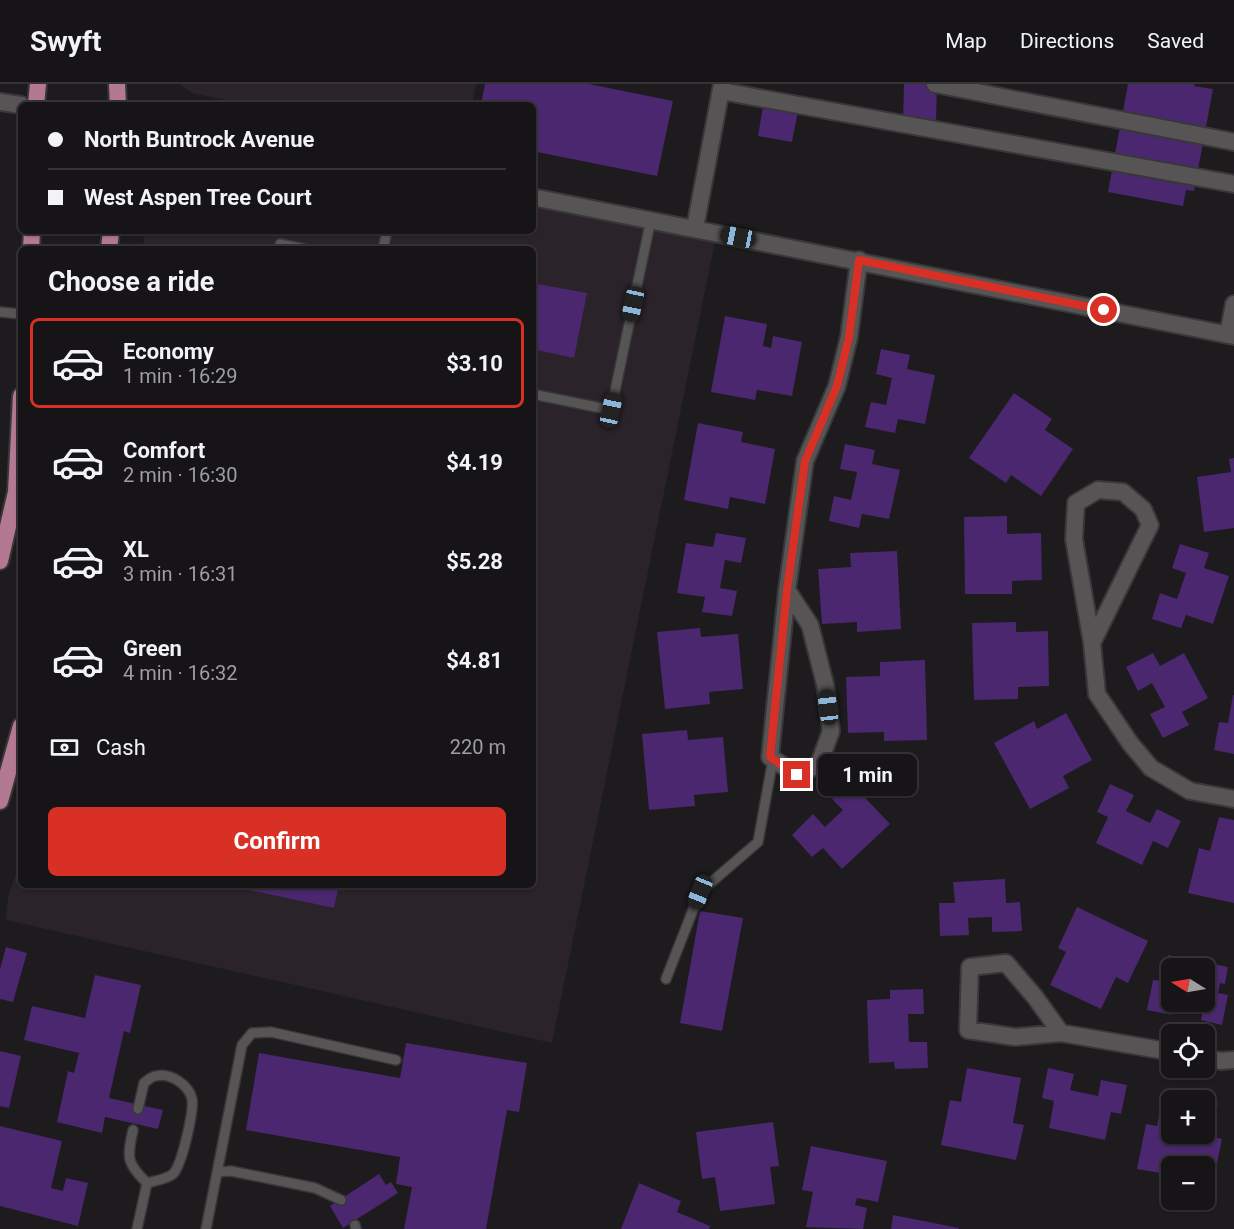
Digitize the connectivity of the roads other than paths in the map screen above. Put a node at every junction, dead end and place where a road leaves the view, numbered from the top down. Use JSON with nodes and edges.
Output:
{"nodes":[{"id":1,"x":38,"y":84,"type":"edge"},
{"id":2,"x":117,"y":84,"type":"edge"},
{"id":3,"x":935,"y":84,"type":"edge"},
{"id":4,"x":721,"y":88,"type":"edge"},
{"id":5,"x":0,"y":102,"type":"edge"},
{"id":6,"x":36,"y":102,"type":"edge"},
{"id":7,"x":118,"y":102,"type":"edge"},
{"id":8,"x":18,"y":105,"type":"edge"},
{"id":9,"x":1234,"y":142,"type":"edge"},
{"id":10,"x":1234,"y":184,"type":"edge"},
{"id":11,"x":536,"y":198,"type":"edge"},
{"id":12,"x":651,"y":219,"type":"junction"},
{"id":13,"x":695,"y":228,"type":"junction"},
{"id":14,"x":859,"y":260,"type":"junction"},
{"id":15,"x":1234,"y":304,"type":"edge"},
{"id":16,"x":0,"y":312,"type":"edge"},
{"id":17,"x":18,"y":314,"type":"edge"},
{"id":18,"x":1231,"y":335,"type":"edge"},
{"id":19,"x":536,"y":395,"type":"edge"},
{"id":20,"x":18,"y":454,"type":"edge"},
{"id":21,"x":0,"y":561,"type":"edge"},
{"id":22,"x":787,"y":590,"type":"junction"},
{"id":23,"x":1092,"y":643,"type":"junction"},
{"id":24,"x":18,"y":736,"type":"edge"},
{"id":25,"x":773,"y":759,"type":"junction"},
{"id":26,"x":1,"y":790,"type":"edge"},
{"id":27,"x":1234,"y":799,"type":"edge"},
{"id":28,"x":666,"y":979,"type":"dead end"},
{"id":29,"x":1061,"y":1033,"type":"junction"},
{"id":30,"x":1161,"y":1050,"type":"edge"},
{"id":31,"x":396,"y":1060,"type":"dead end"},
{"id":32,"x":1215,"y":1060,"type":"edge"},
{"id":33,"x":1234,"y":1060,"type":"edge"},
{"id":34,"x":138,"y":1109,"type":"dead end"},
{"id":35,"x":133,"y":1130,"type":"dead end"},
{"id":36,"x":219,"y":1172,"type":"junction"},
{"id":37,"x":147,"y":1183,"type":"junction"},
{"id":38,"x":341,"y":1200,"type":"dead end"},
{"id":39,"x":137,"y":1229,"type":"edge"},
{"id":40,"x":206,"y":1229,"type":"edge"}],
"edges":[{"from":1,"to":6,"type":"main road"},
{"from":2,"to":7,"type":"main road"},
{"from":3,"to":9,"type":"street"},
{"from":4,"to":10,"type":"street"},
{"from":4,"to":13,"type":"street"},
{"from":5,"to":8,"type":"street"},
{"from":11,"to":12,"type":"street"},
{"from":12,"to":13,"type":"street"},
{"from":12,"to":19,"type":"lane"},
{"from":13,"to":14,"type":"street"},
{"from":14,"to":18,"type":"street"},
{"from":14,"to":22,"type":"street"},
{"from":15,"to":18,"type":"street"},
{"from":16,"to":17,"type":"lane"},
{"from":20,"to":21,"type":"main road"},
{"from":22,"to":25,"type":"street"},
{"from":22,"to":25,"type":"street"},
{"from":23,"to":23,"type":"street"},
{"from":23,"to":27,"type":"street"},
{"from":24,"to":26,"type":"main road"},
{"from":25,"to":28,"type":"lane"},
{"from":29,"to":29,"type":"street"},
{"from":29,"to":30,"type":"street"},
{"from":31,"to":36,"type":"lane"},
{"from":32,"to":33,"type":"street"},
{"from":34,"to":37,"type":"lane"},
{"from":35,"to":37,"type":"lane"},
{"from":36,"to":38,"type":"lane"},
{"from":36,"to":40,"type":"lane"},
{"from":37,"to":39,"type":"lane"}]}
